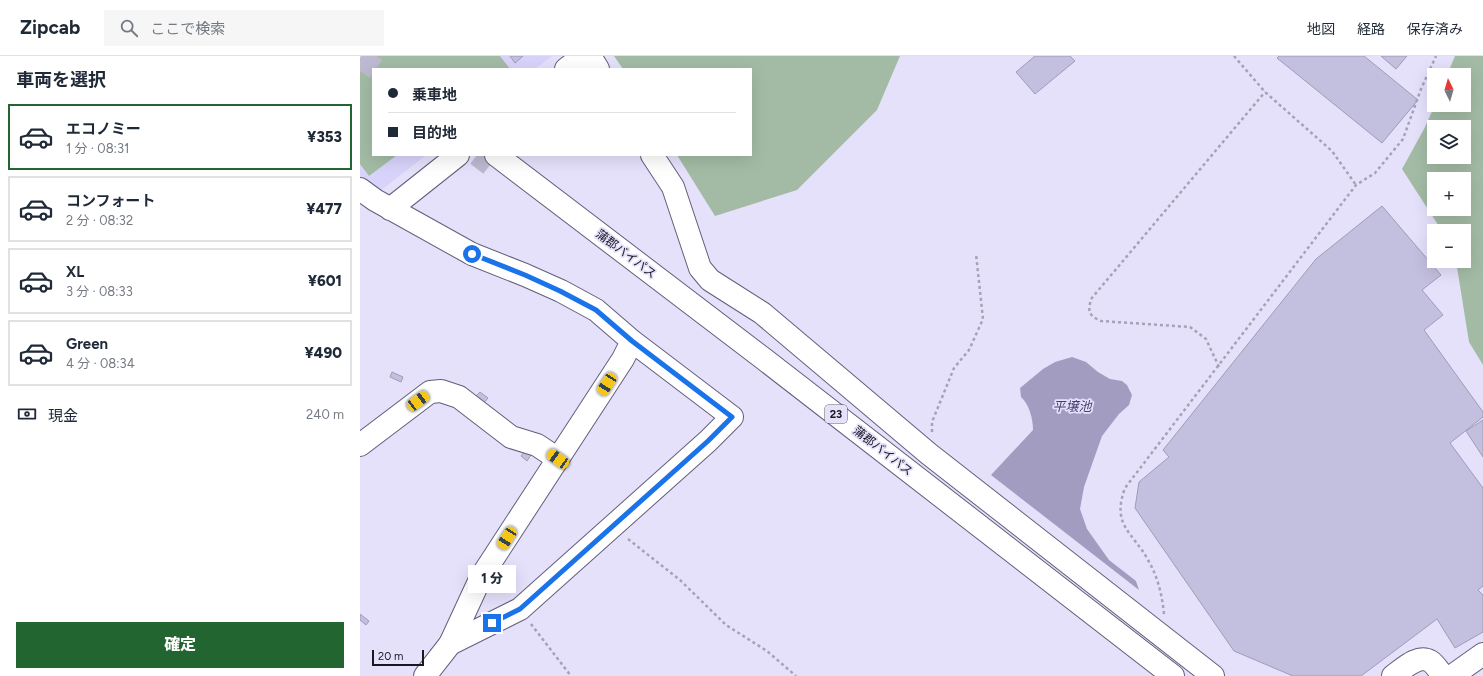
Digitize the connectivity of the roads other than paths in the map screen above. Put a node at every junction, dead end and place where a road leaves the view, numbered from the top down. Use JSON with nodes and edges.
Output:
{"nodes":[{"id":1,"x":583,"y":56,"type":"edge"},
{"id":2,"x":590,"y":56,"type":"edge"},
{"id":3,"x":567,"y":68,"type":"edge"},
{"id":4,"x":597,"y":68,"type":"edge"},
{"id":5,"x":457,"y":156,"type":"edge"},
{"id":6,"x":653,"y":156,"type":"edge"},
{"id":7,"x":493,"y":160,"type":"edge"},
{"id":8,"x":360,"y":189,"type":"edge"},
{"id":9,"x":390,"y":209,"type":"junction"},
{"id":10,"x":632,"y":341,"type":"junction"},
{"id":11,"x":360,"y":445,"type":"edge"},
{"id":12,"x":558,"y":459,"type":"junction"},
{"id":13,"x":450,"y":644,"type":"junction"},
{"id":14,"x":1480,"y":662,"type":"edge"},
{"id":15,"x":425,"y":676,"type":"edge"},
{"id":16,"x":1156,"y":676,"type":"edge"},
{"id":17,"x":1173,"y":676,"type":"edge"},
{"id":18,"x":1213,"y":676,"type":"edge"},
{"id":19,"x":1393,"y":676,"type":"edge"},
{"id":20,"x":1443,"y":676,"type":"edge"},
{"id":21,"x":1452,"y":676,"type":"edge"}],
"edges":[{"from":1,"to":3,"type":"main road"},
{"from":2,"to":4,"type":"main road"},
{"from":5,"to":9,"type":"main road"},
{"from":6,"to":18,"type":"main road"},
{"from":7,"to":16,"type":"main road","name":"蒲郡バイパス","number":"23"},
{"from":7,"to":17,"type":"main road","name":"蒲郡バイパス","number":"23"},
{"from":8,"to":9,"type":"main road"},
{"from":9,"to":10,"type":"main road"},
{"from":10,"to":12,"type":"main road"},
{"from":10,"to":13,"type":"main road"},
{"from":11,"to":12,"type":"main road"},
{"from":12,"to":13,"type":"main road"},
{"from":13,"to":15,"type":"main road"},
{"from":14,"to":21,"type":"main road"},
{"from":19,"to":20,"type":"main road"}]}
